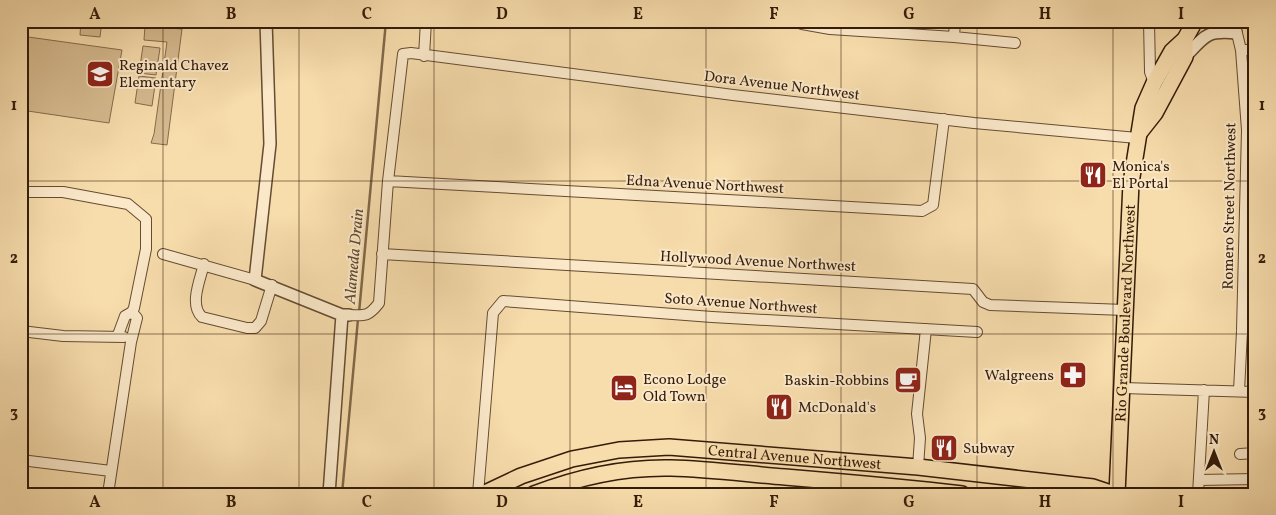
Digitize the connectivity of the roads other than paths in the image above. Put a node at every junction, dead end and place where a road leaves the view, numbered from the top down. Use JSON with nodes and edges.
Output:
{"nodes":[{"id":1,"x":266,"y":21,"type":"edge"},
{"id":2,"x":426,"y":21,"type":"edge"},
{"id":3,"x":955,"y":21,"type":"edge"},
{"id":4,"x":1149,"y":21,"type":"edge"},
{"id":5,"x":1195,"y":21,"type":"edge"},
{"id":6,"x":1234,"y":21,"type":"edge"},
{"id":7,"x":802,"y":24,"type":"dead end"},
{"id":8,"x":1236,"y":33,"type":"junction"},
{"id":9,"x":954,"y":37,"type":"junction"},
{"id":10,"x":1186,"y":39,"type":"junction"},
{"id":11,"x":1015,"y":43,"type":"dead end"},
{"id":12,"x":1241,"y":50,"type":"junction"},
{"id":13,"x":1255,"y":50,"type":"edge"},
{"id":14,"x":424,"y":56,"type":"junction"},
{"id":15,"x":1185,"y":57,"type":"junction"},
{"id":16,"x":1154,"y":83,"type":"junction"},
{"id":17,"x":944,"y":119,"type":"junction"},
{"id":18,"x":1138,"y":136,"type":"junction"},
{"id":19,"x":388,"y":181,"type":"junction"},
{"id":20,"x":21,"y":192,"type":"edge"},
{"id":21,"x":1250,"y":205,"type":"edge"},
{"id":22,"x":163,"y":254,"type":"dead end"},
{"id":23,"x":382,"y":254,"type":"junction"},
{"id":24,"x":204,"y":264,"type":"junction"},
{"id":25,"x":255,"y":280,"type":"junction"},
{"id":26,"x":272,"y":285,"type":"junction"},
{"id":27,"x":1125,"y":310,"type":"junction"},
{"id":28,"x":132,"y":312,"type":"junction"},
{"id":29,"x":346,"y":315,"type":"junction"},
{"id":30,"x":926,"y":329,"type":"junction"},
{"id":31,"x":1255,"y":330,"type":"edge"},
{"id":32,"x":21,"y":331,"type":"edge"},
{"id":33,"x":1242,"y":331,"type":"junction"},
{"id":34,"x":977,"y":332,"type":"dead end"},
{"id":35,"x":118,"y":335,"type":"junction"},
{"id":36,"x":131,"y":342,"type":"junction"},
{"id":37,"x":1123,"y":388,"type":"junction"},
{"id":38,"x":1204,"y":390,"type":"junction"},
{"id":39,"x":1239,"y":391,"type":"junction"},
{"id":40,"x":1255,"y":392,"type":"edge"},
{"id":41,"x":1255,"y":453,"type":"edge"},
{"id":42,"x":1240,"y":454,"type":"dead end"},
{"id":43,"x":21,"y":460,"type":"edge"},
{"id":44,"x":918,"y":467,"type":"junction"},
{"id":45,"x":111,"y":471,"type":"junction"},
{"id":46,"x":1255,"y":479,"type":"edge"},
{"id":47,"x":1199,"y":480,"type":"junction"},
{"id":48,"x":910,"y":491,"type":"edge"},
{"id":49,"x":108,"y":494,"type":"edge"},
{"id":50,"x":329,"y":494,"type":"edge"},
{"id":51,"x":478,"y":494,"type":"edge"},
{"id":52,"x":483,"y":494,"type":"edge"},
{"id":53,"x":534,"y":494,"type":"edge"},
{"id":54,"x":962,"y":494,"type":"edge"},
{"id":55,"x":1115,"y":494,"type":"edge"},
{"id":56,"x":1198,"y":494,"type":"edge"}],
"edges":[{"from":1,"to":25,"type":"street"},
{"from":2,"to":14,"type":"street"},
{"from":3,"to":9,"type":"street"},
{"from":4,"to":16,"type":"street"},
{"from":5,"to":10,"type":"main road","name":"Rio Grande Boulevard Northwest"},
{"from":6,"to":8,"type":"street","name":"Romero Street Northwest"},
{"from":7,"to":9,"type":"street"},
{"from":8,"to":12,"type":"street","name":"Romero Street Northwest"},
{"from":8,"to":15,"type":"street"},
{"from":9,"to":11,"type":"street"},
{"from":10,"to":15,"type":"main road","name":"Rio Grande Boulevard Northwest"},
{"from":10,"to":16,"type":"main road","name":"Rio Grande Boulevard Northwest"},
{"from":12,"to":13,"type":"street"},
{"from":12,"to":21,"type":"street","name":"Romero Street Northwest"},
{"from":14,"to":17,"type":"street","name":"Dora Avenue Northwest"},
{"from":14,"to":19,"type":"street","name":"Dora Avenue Northwest"},
{"from":15,"to":18,"type":"main road","name":"Rio Grande Boulevard Northwest"},
{"from":16,"to":18,"type":"main road","name":"Rio Grande Boulevard Northwest"},
{"from":17,"to":18,"type":"street","name":"Dora Avenue Northwest"},
{"from":17,"to":19,"type":"street","name":"Edna Avenue Northwest"},
{"from":18,"to":27,"type":"main road","name":"Rio Grande Boulevard Northwest"},
{"from":19,"to":23,"type":"street"},
{"from":20,"to":28,"type":"street"},
{"from":21,"to":33,"type":"street","name":"Romero Street Northwest"},
{"from":22,"to":24,"type":"street"},
{"from":23,"to":27,"type":"street","name":"Hollywood Avenue Northwest"},
{"from":23,"to":29,"type":"street"},
{"from":24,"to":25,"type":"street"},
{"from":24,"to":26,"type":"street"},
{"from":25,"to":26,"type":"street"},
{"from":26,"to":29,"type":"street"},
{"from":27,"to":37,"type":"main road","name":"Rio Grande Boulevard Northwest"},
{"from":28,"to":35,"type":"street"},
{"from":28,"to":36,"type":"street"},
{"from":29,"to":50,"type":"street"},
{"from":30,"to":34,"type":"street","name":"Soto Avenue Northwest"},
{"from":30,"to":44,"type":"street"},
{"from":30,"to":51,"type":"street","name":"Soto Avenue Northwest"},
{"from":31,"to":33,"type":"street"},
{"from":32,"to":35,"type":"street"},
{"from":33,"to":39,"type":"street","name":"Romero Street Northwest"},
{"from":35,"to":36,"type":"street"},
{"from":36,"to":45,"type":"street"},
{"from":37,"to":38,"type":"street"},
{"from":37,"to":55,"type":"main road","name":"Rio Grande Boulevard Northwest"},
{"from":38,"to":39,"type":"street"},
{"from":38,"to":47,"type":"street"},
{"from":39,"to":40,"type":"street"},
{"from":41,"to":42,"type":"street"},
{"from":43,"to":45,"type":"street"},
{"from":44,"to":52,"type":"main road","name":"Central Avenue Northwest"},
{"from":44,"to":55,"type":"main road","name":"Central Avenue Northwest"},
{"from":45,"to":49,"type":"street"},
{"from":46,"to":47,"type":"street"},
{"from":47,"to":56,"type":"street"},
{"from":48,"to":53,"type":"main road"},
{"from":48,"to":54,"type":"main road"}]}
